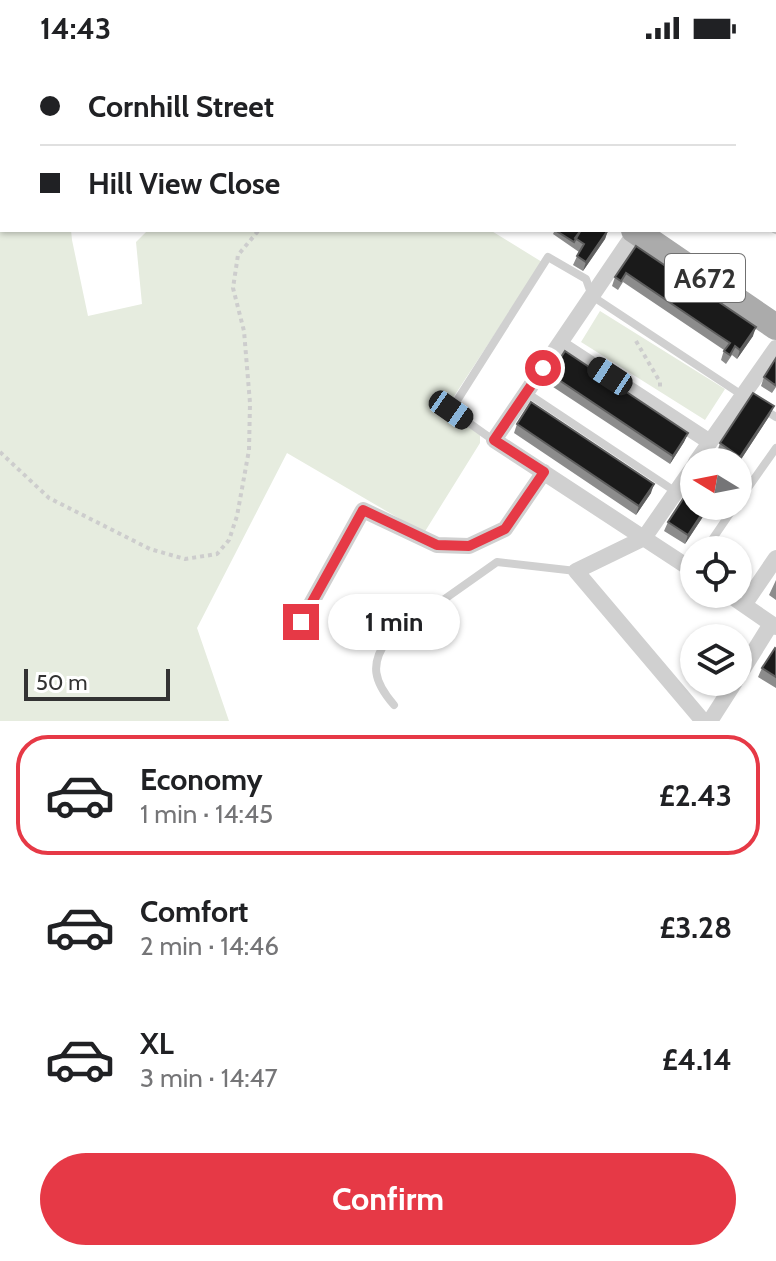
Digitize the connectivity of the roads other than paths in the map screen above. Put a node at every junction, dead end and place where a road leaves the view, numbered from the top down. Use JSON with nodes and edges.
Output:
{"nodes":[{"id":1,"x":634,"y":232,"type":"edge"},
{"id":2,"x":638,"y":232,"type":"edge"},
{"id":3,"x":592,"y":296,"type":"junction"},
{"id":4,"x":776,"y":327,"type":"edge"},
{"id":5,"x":560,"y":344,"type":"junction"},
{"id":6,"x":776,"y":348,"type":"edge"},
{"id":7,"x":527,"y":393,"type":"junction"},
{"id":8,"x":743,"y":395,"type":"junction"},
{"id":9,"x":776,"y":417,"type":"edge"},
{"id":10,"x":494,"y":440,"type":"junction"},
{"id":11,"x":696,"y":448,"type":"edge"},
{"id":12,"x":708,"y":448,"type":"edge"},
{"id":13,"x":776,"y":448,"type":"edge"},
{"id":14,"x":544,"y":472,"type":"junction"},
{"id":15,"x":752,"y":482,"type":"edge"},
{"id":16,"x":680,"y":487,"type":"edge"},
{"id":17,"x":676,"y":492,"type":"junction"},
{"id":18,"x":644,"y":538,"type":"junction"},
{"id":19,"x":776,"y":558,"type":"edge"},
{"id":20,"x":680,"y":561,"type":"edge"},
{"id":21,"x":576,"y":571,"type":"junction"},
{"id":22,"x":752,"y":593,"type":"edge"},
{"id":23,"x":748,"y":608,"type":"edge"},
{"id":24,"x":301,"y":622,"type":"dead end"},
{"id":25,"x":774,"y":625,"type":"edge"},
{"id":26,"x":752,"y":657,"type":"edge"},
{"id":27,"x":726,"y":696,"type":"edge"},
{"id":28,"x":394,"y":705,"type":"dead end"},
{"id":29,"x":703,"y":721,"type":"edge"},
{"id":30,"x":710,"y":721,"type":"edge"}],
"edges":[{"from":1,"to":3,"type":"street"},
{"from":2,"to":4,"type":"main road","number":"A672"},
{"from":3,"to":5,"type":"street"},
{"from":3,"to":8,"type":"lane"},
{"from":3,"to":10,"type":"lane"},
{"from":5,"to":7,"type":"street"},
{"from":5,"to":11,"type":"street"},
{"from":6,"to":8,"type":"street"},
{"from":7,"to":10,"type":"street"},
{"from":7,"to":17,"type":"lane"},
{"from":8,"to":9,"type":"lane"},
{"from":8,"to":12,"type":"street"},
{"from":10,"to":14,"type":"street"},
{"from":13,"to":15,"type":"lane"},
{"from":14,"to":18,"type":"street"},
{"from":14,"to":24,"type":"street"},
{"from":16,"to":17,"type":"street"},
{"from":17,"to":18,"type":"street"},
{"from":18,"to":20,"type":"street"},
{"from":18,"to":21,"type":"street"},
{"from":19,"to":22,"type":"street"},
{"from":21,"to":28,"type":"lane"},
{"from":21,"to":29,"type":"street"},
{"from":23,"to":25,"type":"street"},
{"from":25,"to":26,"type":"street"},
{"from":27,"to":30,"type":"street"}]}
